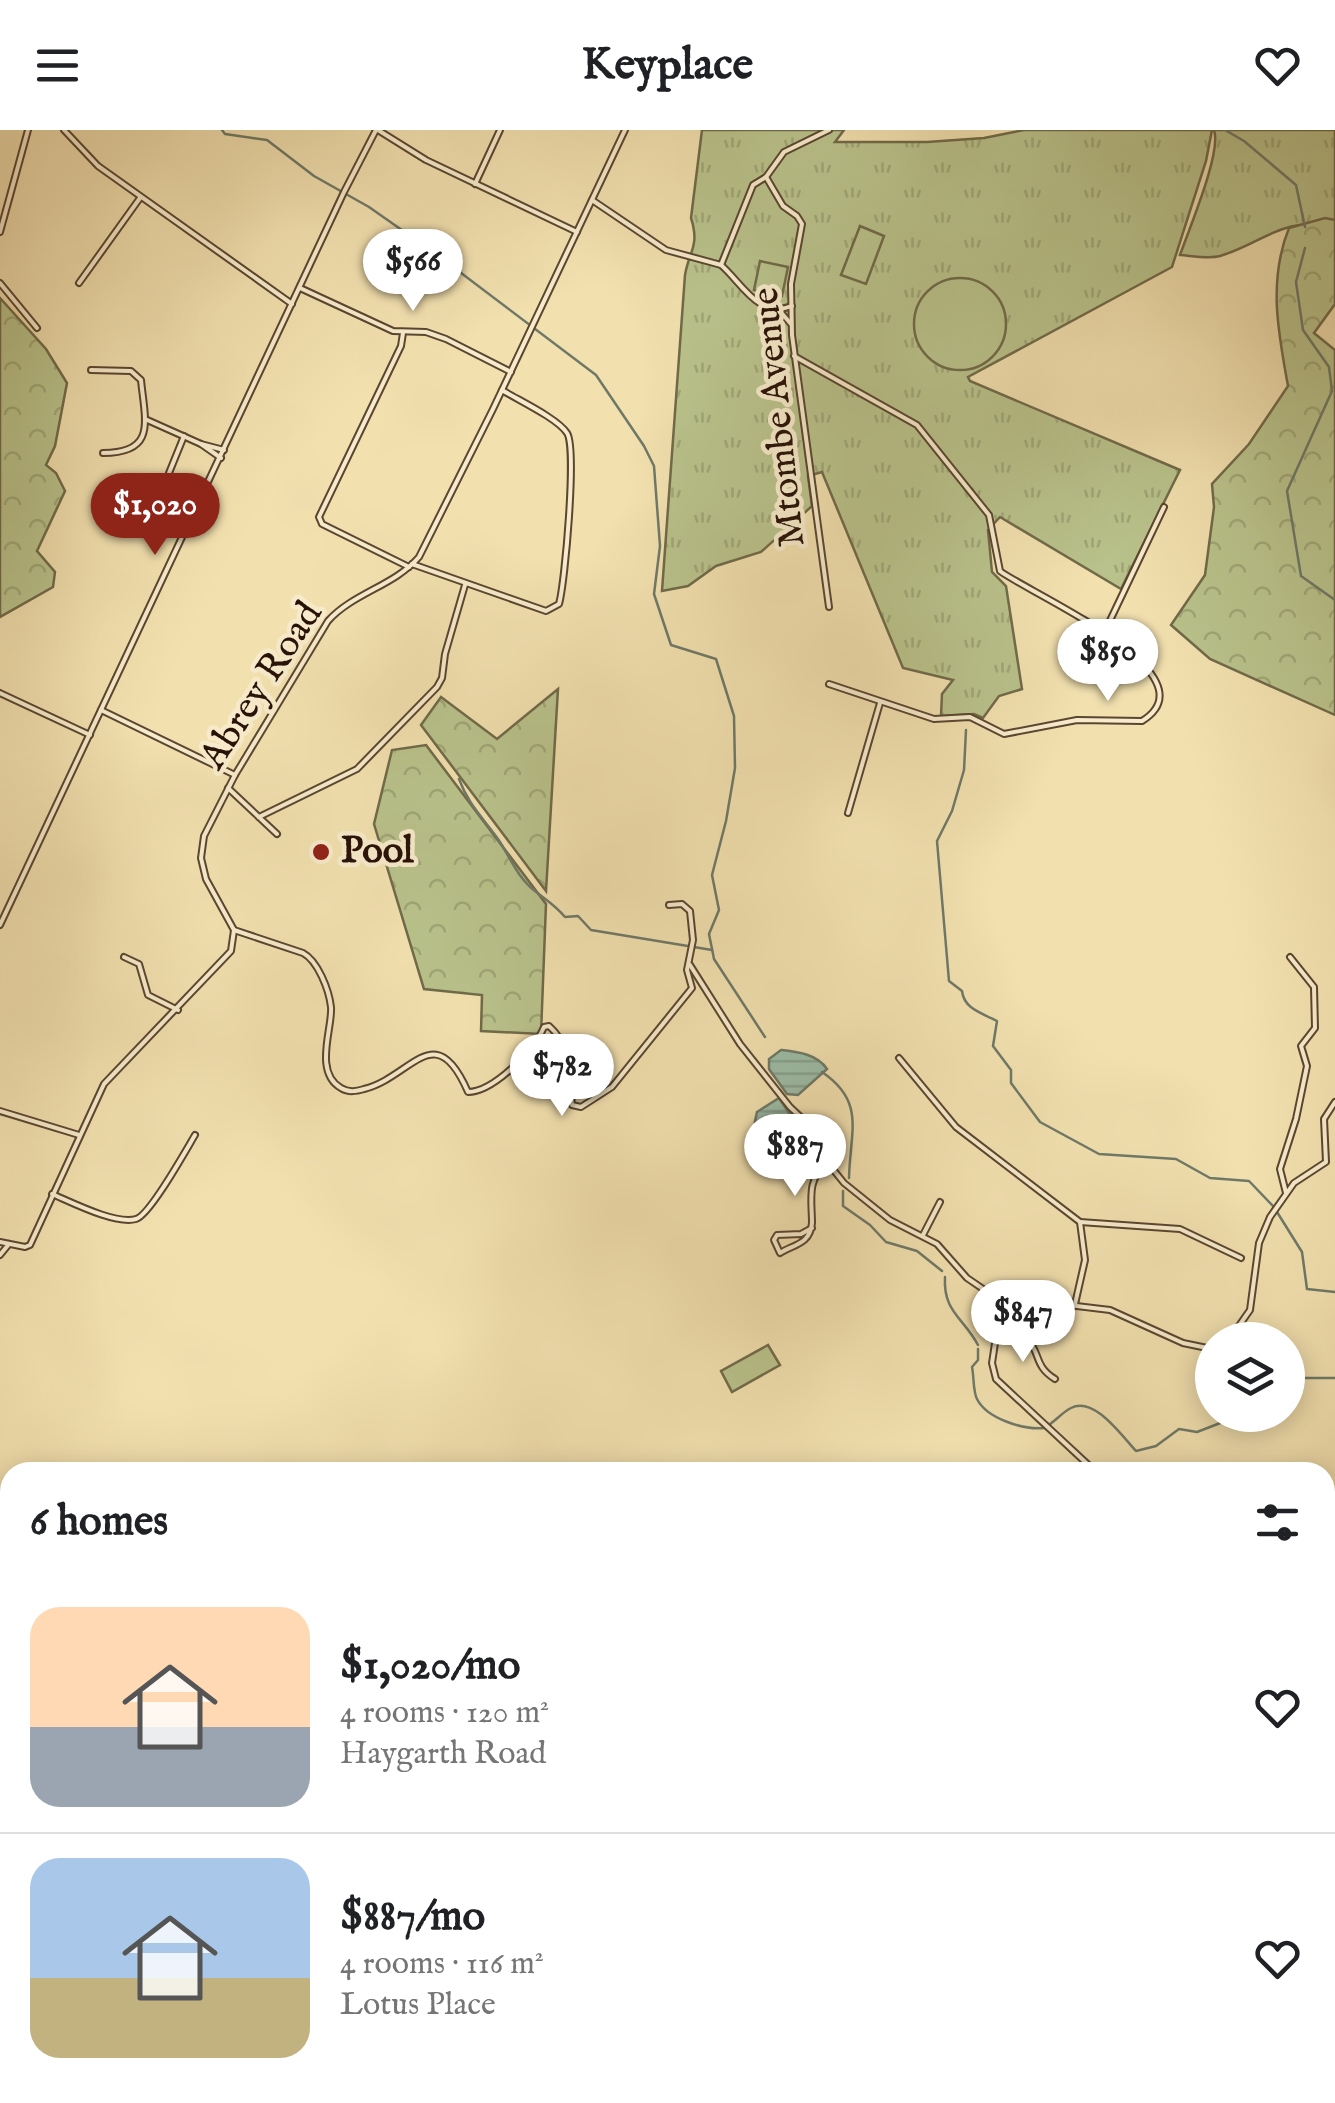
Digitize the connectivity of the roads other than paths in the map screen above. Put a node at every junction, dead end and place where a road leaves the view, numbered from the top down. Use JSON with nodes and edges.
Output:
{"nodes":[{"id":1,"x":28,"y":130,"type":"edge"},
{"id":2,"x":64,"y":130,"type":"edge"},
{"id":3,"x":377,"y":130,"type":"edge"},
{"id":4,"x":500,"y":130,"type":"edge"},
{"id":5,"x":625,"y":130,"type":"edge"},
{"id":6,"x":829,"y":130,"type":"edge"},
{"id":7,"x":766,"y":178,"type":"junction"},
{"id":8,"x":475,"y":184,"type":"junction"},
{"id":9,"x":140,"y":197,"type":"junction"},
{"id":10,"x":592,"y":200,"type":"junction"},
{"id":11,"x":0,"y":232,"type":"edge"},
{"id":12,"x":577,"y":232,"type":"junction"},
{"id":13,"x":721,"y":264,"type":"junction"},
{"id":14,"x":0,"y":283,"type":"edge"},
{"id":15,"x":79,"y":283,"type":"dead end"},
{"id":16,"x":300,"y":288,"type":"junction"},
{"id":17,"x":292,"y":304,"type":"junction"},
{"id":18,"x":792,"y":306,"type":"junction"},
{"id":19,"x":778,"y":309,"type":"junction"},
{"id":20,"x":792,"y":325,"type":"junction"},
{"id":21,"x":37,"y":328,"type":"dead end"},
{"id":22,"x":403,"y":333,"type":"junction"},
{"id":23,"x":794,"y":356,"type":"junction"},
{"id":24,"x":91,"y":370,"type":"dead end"},
{"id":25,"x":511,"y":372,"type":"junction"},
{"id":26,"x":502,"y":390,"type":"junction"},
{"id":27,"x":145,"y":420,"type":"junction"},
{"id":28,"x":184,"y":436,"type":"junction"},
{"id":29,"x":201,"y":444,"type":"junction"},
{"id":30,"x":225,"y":450,"type":"junction"},
{"id":31,"x":103,"y":454,"type":"dead end"},
{"id":32,"x":221,"y":458,"type":"junction"},
{"id":33,"x":169,"y":473,"type":"dead end"},
{"id":34,"x":1164,"y":507,"type":"dead end"},
{"id":35,"x":411,"y":566,"type":"junction"},
{"id":36,"x":465,"y":584,"type":"junction"},
{"id":37,"x":829,"y":606,"type":"dead end"},
{"id":38,"x":1098,"y":627,"type":"junction"},
{"id":39,"x":1105,"y":631,"type":"junction"},
{"id":40,"x":1108,"y":676,"type":"dead end"},
{"id":41,"x":828,"y":684,"type":"dead end"},
{"id":42,"x":0,"y":692,"type":"edge"},
{"id":43,"x":880,"y":703,"type":"junction"},
{"id":44,"x":101,"y":710,"type":"junction"},
{"id":45,"x":90,"y":736,"type":"junction"},
{"id":46,"x":235,"y":775,"type":"junction"},
{"id":47,"x":228,"y":788,"type":"junction"},
{"id":48,"x":848,"y":812,"type":"dead end"},
{"id":49,"x":259,"y":816,"type":"junction"},
{"id":50,"x":278,"y":834,"type":"dead end"},
{"id":51,"x":668,"y":905,"type":"dead end"},
{"id":52,"x":0,"y":925,"type":"edge"},
{"id":53,"x":234,"y":930,"type":"junction"},
{"id":54,"x":1290,"y":956,"type":"dead end"},
{"id":55,"x":124,"y":957,"type":"dead end"},
{"id":56,"x":690,"y":965,"type":"junction"},
{"id":57,"x":178,"y":1010,"type":"junction"},
{"id":58,"x":899,"y":1058,"type":"dead end"},
{"id":59,"x":1335,"y":1102,"type":"edge"},
{"id":60,"x":0,"y":1111,"type":"edge"},
{"id":61,"x":195,"y":1135,"type":"dead end"},
{"id":62,"x":79,"y":1136,"type":"junction"},
{"id":63,"x":828,"y":1164,"type":"junction"},
{"id":64,"x":1286,"y":1193,"type":"junction"},
{"id":65,"x":52,"y":1194,"type":"junction"},
{"id":66,"x":940,"y":1202,"type":"dead end"},
{"id":67,"x":1080,"y":1222,"type":"junction"},
{"id":68,"x":812,"y":1228,"type":"junction"},
{"id":69,"x":923,"y":1235,"type":"junction"},
{"id":70,"x":0,"y":1242,"type":"edge"},
{"id":71,"x":9,"y":1244,"type":"junction"},
{"id":72,"x":0,"y":1255,"type":"edge"},
{"id":73,"x":1241,"y":1258,"type":"dead end"},
{"id":74,"x":1002,"y":1297,"type":"junction"},
{"id":75,"x":1075,"y":1304,"type":"junction"},
{"id":76,"x":1243,"y":1322,"type":"edge"},
{"id":77,"x":997,"y":1330,"type":"junction"},
{"id":78,"x":1195,"y":1345,"type":"edge"},
{"id":79,"x":1054,"y":1379,"type":"dead end"},
{"id":80,"x":1085,"y":1462,"type":"edge"}],
"edges":[{"from":1,"to":11,"type":"street"},
{"from":2,"to":9,"type":"street"},
{"from":3,"to":8,"type":"street"},
{"from":3,"to":16,"type":"street"},
{"from":4,"to":8,"type":"street"},
{"from":5,"to":10,"type":"street","name":"Abrey Road"},
{"from":6,"to":7,"type":"street"},
{"from":7,"to":13,"type":"street"},
{"from":7,"to":18,"type":"street","name":"Mtombe Avenue"},
{"from":8,"to":12,"type":"street"},
{"from":9,"to":15,"type":"street"},
{"from":9,"to":17,"type":"street"},
{"from":10,"to":12,"type":"street","name":"Abrey Road"},
{"from":10,"to":13,"type":"street"},
{"from":12,"to":25,"type":"street","name":"Abrey Road"},
{"from":13,"to":19,"type":"street"},
{"from":14,"to":21,"type":"street"},
{"from":16,"to":17,"type":"street"},
{"from":16,"to":22,"type":"street"},
{"from":17,"to":30,"type":"street"},
{"from":18,"to":19,"type":"street"},
{"from":18,"to":20,"type":"street","name":"Mtombe Avenue"},
{"from":19,"to":20,"type":"street"},
{"from":20,"to":23,"type":"street","name":"Mtombe Avenue"},
{"from":22,"to":25,"type":"street"},
{"from":22,"to":35,"type":"street"},
{"from":23,"to":37,"type":"street","name":"Mtombe Avenue"},
{"from":23,"to":38,"type":"street"},
{"from":24,"to":27,"type":"street"},
{"from":25,"to":26,"type":"street","name":"Abrey Road"},
{"from":26,"to":35,"type":"street","name":"Abrey Road"},
{"from":26,"to":36,"type":"street"},
{"from":27,"to":28,"type":"street"},
{"from":27,"to":31,"type":"street"},
{"from":28,"to":29,"type":"street"},
{"from":28,"to":33,"type":"street"},
{"from":29,"to":30,"type":"street"},
{"from":29,"to":32,"type":"street"},
{"from":30,"to":32,"type":"street"},
{"from":32,"to":44,"type":"street"},
{"from":34,"to":39,"type":"street"},
{"from":35,"to":36,"type":"street"},
{"from":35,"to":46,"type":"street","name":"Abrey Road"},
{"from":36,"to":49,"type":"street"},
{"from":38,"to":39,"type":"street"},
{"from":38,"to":40,"type":"street"},
{"from":39,"to":43,"type":"street"},
{"from":41,"to":43,"type":"street"},
{"from":42,"to":45,"type":"street"},
{"from":43,"to":48,"type":"street"},
{"from":44,"to":45,"type":"street"},
{"from":44,"to":46,"type":"street"},
{"from":45,"to":52,"type":"street"},
{"from":46,"to":47,"type":"street","name":"Abrey Road"},
{"from":47,"to":49,"type":"street"},
{"from":47,"to":53,"type":"street","name":"Abrey Road"},
{"from":49,"to":50,"type":"street"},
{"from":51,"to":56,"type":"street"},
{"from":53,"to":56,"type":"street"},
{"from":53,"to":57,"type":"street"},
{"from":54,"to":64,"type":"street"},
{"from":55,"to":57,"type":"street"},
{"from":56,"to":63,"type":"street"},
{"from":57,"to":62,"type":"street"},
{"from":58,"to":67,"type":"street"},
{"from":59,"to":64,"type":"street"},
{"from":60,"to":62,"type":"street"},
{"from":61,"to":65,"type":"street"},
{"from":62,"to":65,"type":"street"},
{"from":63,"to":68,"type":"street"},
{"from":63,"to":69,"type":"street"},
{"from":64,"to":76,"type":"street"},
{"from":65,"to":71,"type":"street"},
{"from":66,"to":69,"type":"street"},
{"from":67,"to":73,"type":"street"},
{"from":67,"to":75,"type":"street"},
{"from":68,"to":68,"type":"street"},
{"from":69,"to":74,"type":"street"},
{"from":70,"to":71,"type":"street"},
{"from":71,"to":72,"type":"street"},
{"from":74,"to":75,"type":"street"},
{"from":74,"to":77,"type":"street"},
{"from":75,"to":78,"type":"street"},
{"from":77,"to":79,"type":"street"},
{"from":77,"to":80,"type":"street"}]}
